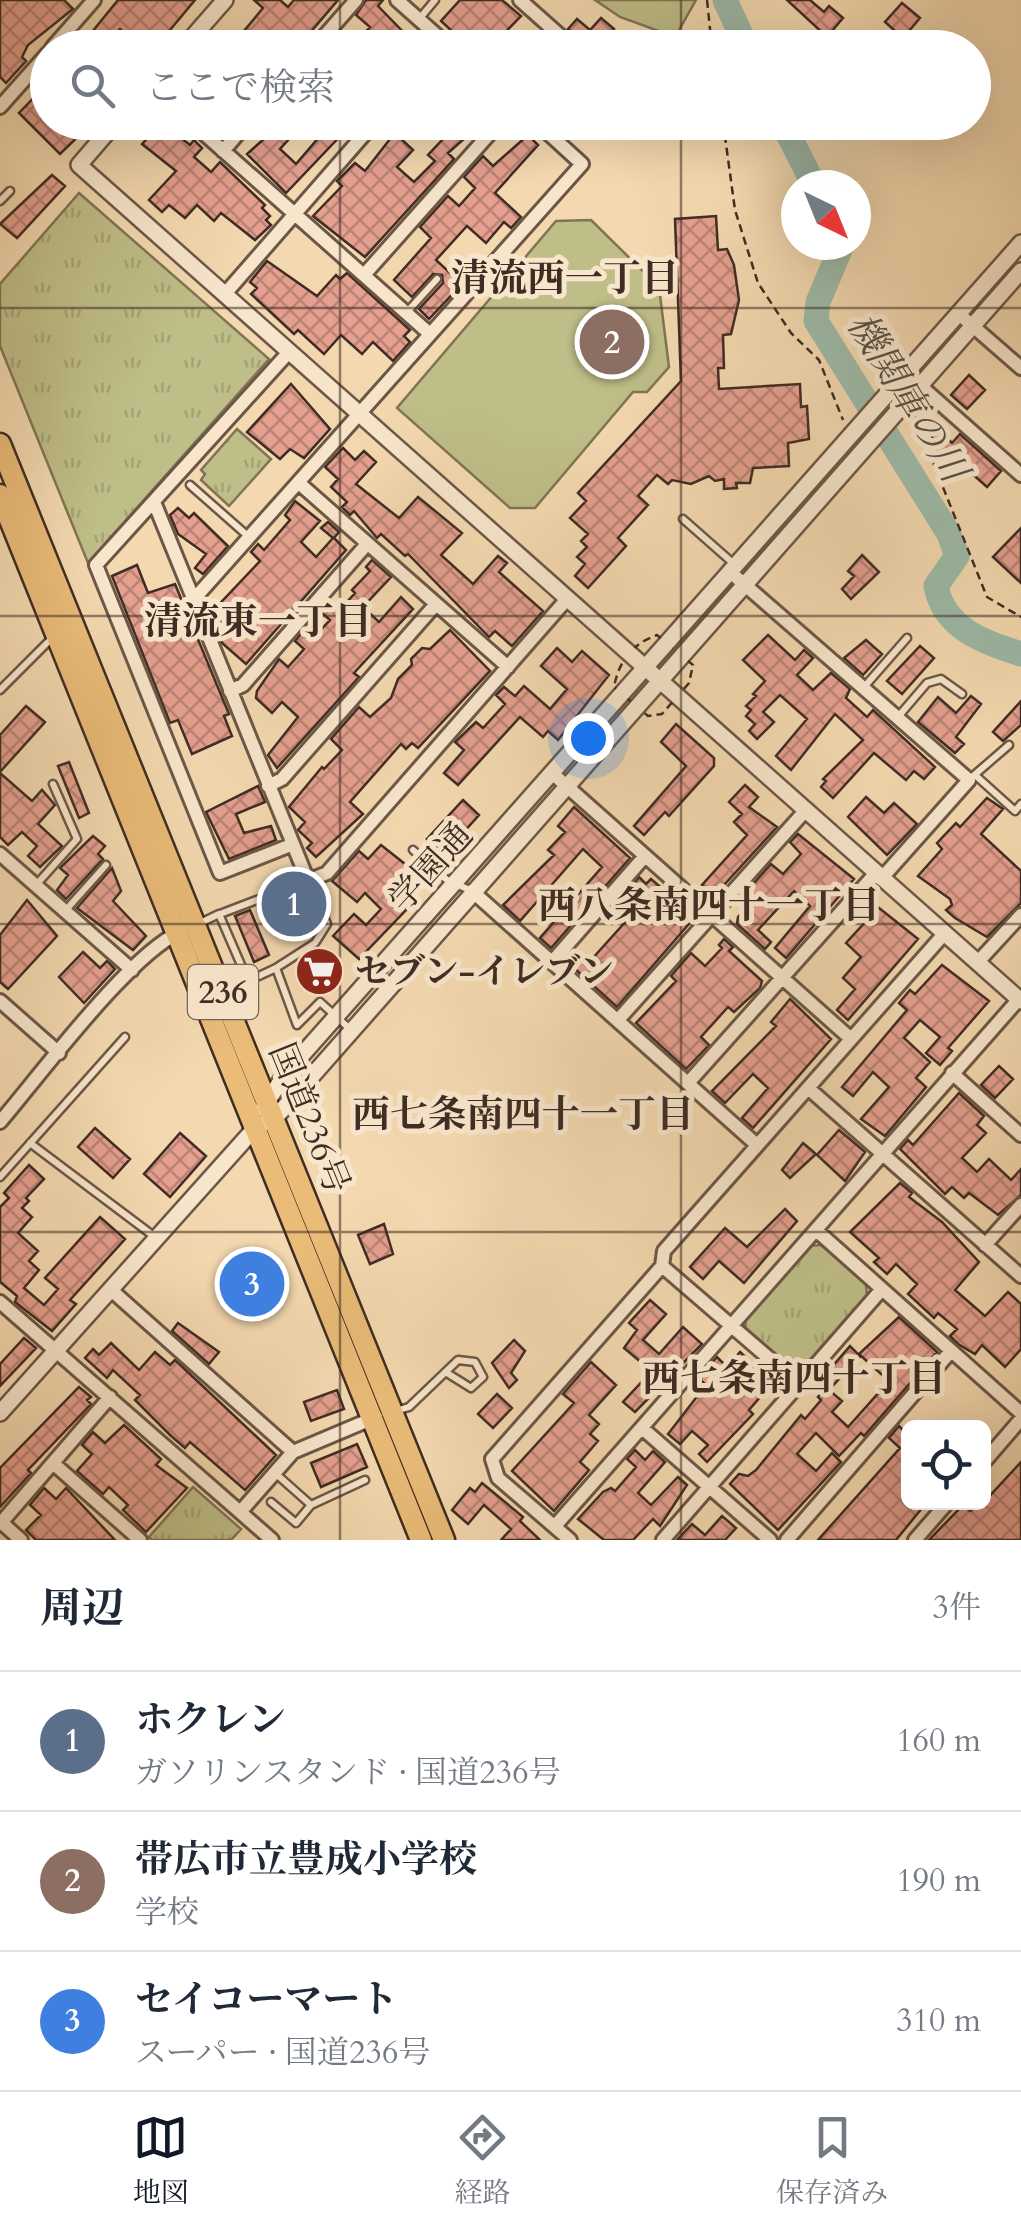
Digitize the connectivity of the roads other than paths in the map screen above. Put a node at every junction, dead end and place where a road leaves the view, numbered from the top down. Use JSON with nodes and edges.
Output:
{"nodes":[{"id":1,"x":94,"y":0,"type":"edge"},
{"id":2,"x":225,"y":0,"type":"edge"},
{"id":3,"x":356,"y":0,"type":"edge"},
{"id":4,"x":397,"y":0,"type":"edge"},
{"id":5,"x":435,"y":0,"type":"edge"},
{"id":6,"x":520,"y":0,"type":"edge"},
{"id":7,"x":418,"y":19,"type":"junction"},
{"id":8,"x":68,"y":30,"type":"edge"},
{"id":9,"x":199,"y":30,"type":"edge"},
{"id":10,"x":330,"y":30,"type":"edge"},
{"id":11,"x":429,"y":30,"type":"edge"},
{"id":12,"x":554,"y":30,"type":"edge"},
{"id":13,"x":30,"y":72,"type":"edge"},
{"id":14,"x":0,"y":106,"type":"edge"},
{"id":15,"x":101,"y":140,"type":"edge"},
{"id":16,"x":211,"y":140,"type":"edge"},
{"id":17,"x":232,"y":140,"type":"edge"},
{"id":18,"x":359,"y":140,"type":"edge"},
{"id":19,"x":484,"y":140,"type":"edge"},
{"id":20,"x":556,"y":140,"type":"edge"},
{"id":21,"x":223,"y":151,"type":"junction"},
{"id":22,"x":10,"y":190,"type":"dead end"},
{"id":23,"x":0,"y":201,"type":"edge"},
{"id":24,"x":295,"y":214,"type":"junction"},
{"id":25,"x":1021,"y":243,"type":"edge"},
{"id":26,"x":1021,"y":271,"type":"edge"},
{"id":27,"x":364,"y":275,"type":"junction"},
{"id":28,"x":438,"y":279,"type":"dead end"},
{"id":29,"x":224,"y":295,"type":"junction"},
{"id":30,"x":406,"y":313,"type":"junction"},
{"id":31,"x":960,"y":314,"type":"junction"},
{"id":32,"x":972,"y":326,"type":"junction"},
{"id":33,"x":430,"y":334,"type":"junction"},
{"id":34,"x":289,"y":352,"type":"junction"},
{"id":35,"x":1021,"y":368,"type":"edge"},
{"id":36,"x":907,"y":374,"type":"junction"},
{"id":37,"x":926,"y":391,"type":"junction"},
{"id":38,"x":361,"y":416,"type":"junction"},
{"id":39,"x":0,"y":444,"type":"edge"},
{"id":40,"x":1021,"y":476,"type":"edge"},
{"id":41,"x":300,"y":484,"type":"junction"},
{"id":42,"x":190,"y":485,"type":"dead end"},
{"id":43,"x":0,"y":494,"type":"edge"},
{"id":44,"x":154,"y":502,"type":"junction"},
{"id":45,"x":683,"y":519,"type":"dead end"},
{"id":46,"x":250,"y":538,"type":"junction"},
{"id":47,"x":367,"y":544,"type":"junction"},
{"id":48,"x":732,"y":568,"type":"junction"},
{"id":49,"x":744,"y":586,"type":"junction"},
{"id":50,"x":194,"y":598,"type":"junction"},
{"id":51,"x":567,"y":599,"type":"junction"},
{"id":52,"x":436,"y":604,"type":"junction"},
{"id":53,"x":56,"y":634,"type":"junction"},
{"id":54,"x":906,"y":638,"type":"dead end"},
{"id":55,"x":508,"y":667,"type":"junction"},
{"id":56,"x":646,"y":669,"type":"junction"},
{"id":57,"x":661,"y":682,"type":"junction"},
{"id":58,"x":863,"y":688,"type":"junction"},
{"id":59,"x":0,"y":690,"type":"edge"},
{"id":60,"x":230,"y":692,"type":"junction"},
{"id":61,"x":962,"y":694,"type":"dead end"},
{"id":62,"x":897,"y":718,"type":"junction"},
{"id":63,"x":1009,"y":745,"type":"dead end"},
{"id":64,"x":552,"y":774,"type":"junction"},
{"id":65,"x":972,"y":778,"type":"junction"},
{"id":66,"x":53,"y":784,"type":"dead end"},
{"id":67,"x":268,"y":786,"type":"junction"},
{"id":68,"x":566,"y":787,"type":"junction"},
{"id":69,"x":1021,"y":804,"type":"edge"},
{"id":70,"x":804,"y":811,"type":"junction"},
{"id":71,"x":291,"y":844,"type":"junction"},
{"id":72,"x":414,"y":850,"type":"dead end"},
{"id":73,"x":0,"y":854,"type":"edge"},
{"id":74,"x":646,"y":856,"type":"junction"},
{"id":75,"x":106,"y":865,"type":"dead end"},
{"id":76,"x":878,"y":876,"type":"junction"},
{"id":77,"x":308,"y":881,"type":"junction"},
{"id":78,"x":456,"y":884,"type":"junction"},
{"id":79,"x":36,"y":885,"type":"junction"},
{"id":80,"x":472,"y":891,"type":"junction"},
{"id":81,"x":274,"y":893,"type":"dead end"},
{"id":82,"x":65,"y":911,"type":"junction"},
{"id":83,"x":219,"y":914,"type":"junction"},
{"id":84,"x":712,"y":914,"type":"junction"},
{"id":85,"x":1021,"y":915,"type":"edge"},
{"id":86,"x":186,"y":929,"type":"junction"},
{"id":87,"x":944,"y":934,"type":"junction"},
{"id":88,"x":552,"y":962,"type":"junction"},
{"id":89,"x":977,"y":963,"type":"junction"},
{"id":90,"x":276,"y":968,"type":"junction"},
{"id":91,"x":132,"y":970,"type":"junction"},
{"id":92,"x":244,"y":974,"type":"junction"},
{"id":93,"x":782,"y":979,"type":"junction"},
{"id":94,"x":220,"y":984,"type":"junction"},
{"id":95,"x":1020,"y":1000,"type":"edge"},
{"id":96,"x":0,"y":1001,"type":"edge"},
{"id":97,"x":336,"y":1016,"type":"junction"},
{"id":98,"x":618,"y":1020,"type":"junction"},
{"id":99,"x":351,"y":1030,"type":"junction"},
{"id":100,"x":125,"y":1036,"type":"dead end"},
{"id":101,"x":850,"y":1038,"type":"junction"},
{"id":102,"x":59,"y":1054,"type":"junction"},
{"id":103,"x":952,"y":1073,"type":"junction"},
{"id":104,"x":688,"y":1083,"type":"junction"},
{"id":105,"x":808,"y":1088,"type":"junction"},
{"id":106,"x":266,"y":1097,"type":"junction"},
{"id":107,"x":0,"y":1122,"type":"edge"},
{"id":108,"x":266,"y":1122,"type":"junction"},
{"id":109,"x":1021,"y":1135,"type":"edge"},
{"id":110,"x":30,"y":1142,"type":"junction"},
{"id":111,"x":758,"y":1145,"type":"junction"},
{"id":112,"x":883,"y":1154,"type":"junction"},
{"id":113,"x":0,"y":1178,"type":"edge"},
{"id":114,"x":1021,"y":1206,"type":"edge"},
{"id":115,"x":816,"y":1230,"type":"junction"},
{"id":116,"x":156,"y":1238,"type":"junction"},
{"id":117,"x":985,"y":1245,"type":"junction"},
{"id":118,"x":662,"y":1266,"type":"junction"},
{"id":119,"x":1021,"y":1276,"type":"edge"},
{"id":120,"x":110,"y":1289,"type":"junction"},
{"id":121,"x":882,"y":1289,"type":"junction"},
{"id":122,"x":0,"y":1302,"type":"edge"},
{"id":123,"x":732,"y":1326,"type":"junction"},
{"id":124,"x":54,"y":1350,"type":"junction"},
{"id":125,"x":951,"y":1350,"type":"junction"},
{"id":126,"x":447,"y":1373,"type":"junction"},
{"id":127,"x":800,"y":1385,"type":"junction"},
{"id":128,"x":110,"y":1397,"type":"junction"},
{"id":129,"x":393,"y":1412,"type":"junction"},
{"id":130,"x":0,"y":1414,"type":"edge"},
{"id":131,"x":1021,"y":1416,"type":"edge"},
{"id":132,"x":372,"y":1418,"type":"junction"},
{"id":133,"x":642,"y":1428,"type":"junction"},
{"id":134,"x":293,"y":1452,"type":"junction"},
{"id":135,"x":991,"y":1453,"type":"edge"},
{"id":136,"x":54,"y":1464,"type":"junction"},
{"id":137,"x":275,"y":1473,"type":"junction"},
{"id":138,"x":365,"y":1480,"type":"dead end"},
{"id":139,"x":710,"y":1487,"type":"junction"},
{"id":140,"x":271,"y":1502,"type":"dead end"},
{"id":141,"x":311,"y":1505,"type":"junction"},
{"id":142,"x":941,"y":1510,"type":"edge"},
{"id":143,"x":241,"y":1511,"type":"junction"},
{"id":144,"x":0,"y":1523,"type":"edge"},
{"id":145,"x":555,"y":1526,"type":"junction"},
{"id":146,"x":21,"y":1540,"type":"edge"},
{"id":147,"x":140,"y":1540,"type":"edge"},
{"id":148,"x":272,"y":1540,"type":"edge"},
{"id":149,"x":422,"y":1540,"type":"edge"},
{"id":150,"x":444,"y":1540,"type":"edge"},
{"id":151,"x":570,"y":1540,"type":"edge"},
{"id":152,"x":663,"y":1540,"type":"edge"},
{"id":153,"x":770,"y":1540,"type":"edge"},
{"id":154,"x":787,"y":1540,"type":"edge"},
{"id":155,"x":914,"y":1540,"type":"edge"}],
"edges":[{"from":1,"to":8,"type":"street"},
{"from":2,"to":9,"type":"street"},
{"from":3,"to":10,"type":"street"},
{"from":4,"to":7,"type":"street"},
{"from":5,"to":7,"type":"lane"},
{"from":6,"to":12,"type":"street"},
{"from":7,"to":11,"type":"street"},
{"from":13,"to":14,"type":"street"},
{"from":15,"to":29,"type":"street"},
{"from":16,"to":21,"type":"street"},
{"from":17,"to":21,"type":"street"},
{"from":18,"to":24,"type":"street"},
{"from":19,"to":27,"type":"street"},
{"from":20,"to":33,"type":"street"},
{"from":21,"to":24,"type":"street"},
{"from":22,"to":23,"type":"lane"},
{"from":24,"to":27,"type":"street"},
{"from":24,"to":29,"type":"street"},
{"from":25,"to":31,"type":"street","name":"学園通"},
{"from":26,"to":32,"type":"street","name":"学園通"},
{"from":27,"to":30,"type":"street"},
{"from":28,"to":30,"type":"lane"},
{"from":29,"to":34,"type":"street"},
{"from":30,"to":33,"type":"street"},
{"from":31,"to":32,"type":"street"},
{"from":31,"to":36,"type":"street","name":"学園通"},
{"from":32,"to":35,"type":"street"},
{"from":32,"to":37,"type":"street","name":"学園通"},
{"from":33,"to":38,"type":"street"},
{"from":34,"to":38,"type":"street"},
{"from":34,"to":44,"type":"street"},
{"from":36,"to":37,"type":"street"},
{"from":36,"to":48,"type":"street","name":"学園通"},
{"from":37,"to":40,"type":"street"},
{"from":37,"to":49,"type":"street","name":"学園通"},
{"from":38,"to":41,"type":"street"},
{"from":38,"to":51,"type":"street"},
{"from":39,"to":86,"type":"highway","name":"国道236号","number":"236"},
{"from":41,"to":46,"type":"street"},
{"from":41,"to":47,"type":"street"},
{"from":42,"to":46,"type":"lane"},
{"from":43,"to":53,"type":"highway","name":"国道236号","number":"236"},
{"from":44,"to":50,"type":"street"},
{"from":44,"to":71,"type":"street"},
{"from":45,"to":48,"type":"lane"},
{"from":46,"to":50,"type":"street"},
{"from":47,"to":52,"type":"street"},
{"from":47,"to":60,"type":"street"},
{"from":48,"to":49,"type":"street"},
{"from":48,"to":56,"type":"street","name":"学園通"},
{"from":49,"to":57,"type":"street","name":"学園通"},
{"from":49,"to":58,"type":"street"},
{"from":50,"to":60,"type":"street"},
{"from":51,"to":55,"type":"street"},
{"from":51,"to":56,"type":"street"},
{"from":52,"to":55,"type":"street"},
{"from":52,"to":67,"type":"street"},
{"from":53,"to":59,"type":"lane"},
{"from":53,"to":86,"type":"highway","name":"国道236号","number":"236"},
{"from":54,"to":58,"type":"lane"},
{"from":55,"to":77,"type":"street"},
{"from":56,"to":57,"type":"street"},
{"from":56,"to":64,"type":"street","name":"学園通"},
{"from":57,"to":68,"type":"street","name":"学園通"},
{"from":57,"to":70,"type":"street"},
{"from":58,"to":62,"type":"street"},
{"from":60,"to":67,"type":"street"},
{"from":61,"to":62,"type":"lane"},
{"from":62,"to":65,"type":"street"},
{"from":63,"to":65,"type":"lane"},
{"from":64,"to":68,"type":"street"},
{"from":64,"to":78,"type":"street","name":"学園通"},
{"from":65,"to":69,"type":"lane"},
{"from":65,"to":76,"type":"street"},
{"from":66,"to":79,"type":"lane"},
{"from":67,"to":71,"type":"street"},
{"from":68,"to":74,"type":"street"},
{"from":68,"to":80,"type":"street","name":"学園通"},
{"from":70,"to":76,"type":"street"},
{"from":70,"to":84,"type":"street"},
{"from":71,"to":77,"type":"street"},
{"from":72,"to":78,"type":"lane"},
{"from":73,"to":79,"type":"street"},
{"from":74,"to":84,"type":"street"},
{"from":74,"to":88,"type":"street"},
{"from":75,"to":82,"type":"lane"},
{"from":76,"to":87,"type":"street"},
{"from":76,"to":93,"type":"street"},
{"from":77,"to":90,"type":"lane"},
{"from":78,"to":80,"type":"lane"},
{"from":78,"to":97,"type":"street","name":"学園通"},
{"from":79,"to":82,"type":"street"},
{"from":80,"to":88,"type":"street"},
{"from":80,"to":99,"type":"street","name":"学園通"},
{"from":81,"to":83,"type":"lane"},
{"from":82,"to":91,"type":"street"},
{"from":83,"to":86,"type":"lane"},
{"from":83,"to":92,"type":"lane"},
{"from":84,"to":93,"type":"street"},
{"from":84,"to":98,"type":"street"},
{"from":85,"to":89,"type":"street"},
{"from":86,"to":91,"type":"street"},
{"from":86,"to":94,"type":"highway","name":"国道236号","number":"236"},
{"from":86,"to":108,"type":"highway","name":"国道236号","number":"236"},
{"from":87,"to":89,"type":"street"},
{"from":87,"to":101,"type":"street"},
{"from":88,"to":98,"type":"street"},
{"from":89,"to":95,"type":"street"},
{"from":90,"to":92,"type":"lane"},
{"from":90,"to":97,"type":"lane"},
{"from":91,"to":102,"type":"street"},
{"from":92,"to":94,"type":"lane"},
{"from":93,"to":101,"type":"street"},
{"from":93,"to":104,"type":"street"},
{"from":94,"to":106,"type":"highway","name":"国道236号","number":"236"},
{"from":95,"to":103,"type":"street"},
{"from":96,"to":102,"type":"street"},
{"from":97,"to":99,"type":"lane"},
{"from":97,"to":106,"type":"street","name":"学園通"},
{"from":98,"to":104,"type":"street"},
{"from":99,"to":108,"type":"street","name":"学園通"},
{"from":100,"to":110,"type":"lane"},
{"from":101,"to":105,"type":"street"},
{"from":102,"to":107,"type":"street"},
{"from":103,"to":109,"type":"street"},
{"from":103,"to":112,"type":"street"},
{"from":104,"to":111,"type":"street"},
{"from":105,"to":111,"type":"street"},
{"from":105,"to":112,"type":"street"},
{"from":106,"to":108,"type":"highway","name":"国道236号","number":"236"},
{"from":108,"to":116,"type":"street","name":"学園通"},
{"from":108,"to":129,"type":"highway","name":"国道236号","number":"236"},
{"from":108,"to":132,"type":"highway","name":"国道236号","number":"236"},
{"from":110,"to":113,"type":"lane"},
{"from":110,"to":116,"type":"lane"},
{"from":111,"to":118,"type":"street"},
{"from":112,"to":115,"type":"street"},
{"from":112,"to":117,"type":"street"},
{"from":114,"to":117,"type":"street"},
{"from":115,"to":121,"type":"street"},
{"from":115,"to":123,"type":"street"},
{"from":116,"to":120,"type":"street","name":"学園通"},
{"from":117,"to":119,"type":"street"},
{"from":118,"to":123,"type":"street"},
{"from":118,"to":145,"type":"street"},
{"from":120,"to":124,"type":"street","name":"学園通"},
{"from":120,"to":134,"type":"street"},
{"from":121,"to":125,"type":"street"},
{"from":121,"to":127,"type":"street"},
{"from":122,"to":124,"type":"street"},
{"from":123,"to":127,"type":"street"},
{"from":123,"to":133,"type":"street"},
{"from":124,"to":128,"type":"street"},
{"from":124,"to":130,"type":"street","name":"学園通"},
{"from":125,"to":131,"type":"street"},
{"from":125,"to":154,"type":"street"},
{"from":126,"to":126,"type":"lane"},
{"from":126,"to":129,"type":"lane"},
{"from":127,"to":139,"type":"street"},
{"from":128,"to":136,"type":"street"},
{"from":128,"to":143,"type":"street"},
{"from":129,"to":132,"type":"street"},
{"from":129,"to":150,"type":"highway","name":"国道236号","number":"236"},
{"from":131,"to":135,"type":"street"},
{"from":132,"to":134,"type":"street"},
{"from":132,"to":149,"type":"highway","name":"国道236号","number":"236"},
{"from":133,"to":139,"type":"street"},
{"from":133,"to":145,"type":"street"},
{"from":134,"to":137,"type":"street"},
{"from":136,"to":144,"type":"street"},
{"from":136,"to":147,"type":"street"},
{"from":137,"to":141,"type":"lane"},
{"from":137,"to":143,"type":"street"},
{"from":138,"to":141,"type":"lane"},
{"from":139,"to":152,"type":"street"},
{"from":139,"to":153,"type":"street"},
{"from":140,"to":141,"type":"lane"},
{"from":142,"to":155,"type":"street"},
{"from":143,"to":148,"type":"street"},
{"from":144,"to":146,"type":"street"},
{"from":145,"to":151,"type":"street"}]}
